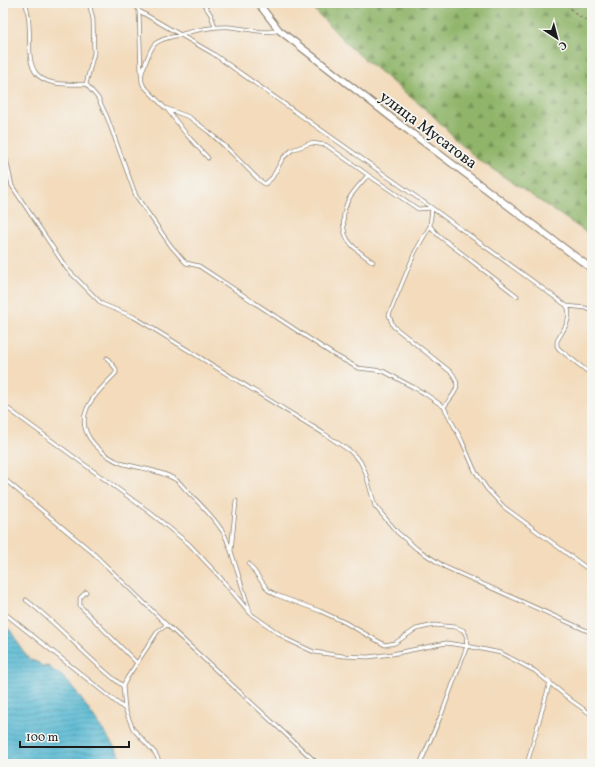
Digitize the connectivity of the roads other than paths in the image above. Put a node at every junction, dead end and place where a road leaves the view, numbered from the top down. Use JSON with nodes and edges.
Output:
{"nodes":[{"id":1,"x":26,"y":3,"type":"edge"},
{"id":2,"x":89,"y":3,"type":"edge"},
{"id":3,"x":135,"y":3,"type":"edge"},
{"id":4,"x":203,"y":3,"type":"edge"},
{"id":5,"x":258,"y":3,"type":"edge"},
{"id":6,"x":139,"y":11,"type":"junction"},
{"id":7,"x":215,"y":27,"type":"junction"},
{"id":8,"x":278,"y":30,"type":"junction"},
{"id":9,"x":180,"y":35,"type":"junction"},
{"id":10,"x":141,"y":76,"type":"junction"},
{"id":11,"x":86,"y":84,"type":"junction"},
{"id":12,"x":165,"y":108,"type":"junction"},
{"id":13,"x":3,"y":145,"type":"edge"},
{"id":14,"x":208,"y":158,"type":"dead end"},
{"id":15,"x":368,"y":175,"type":"junction"},
{"id":16,"x":432,"y":208,"type":"junction"},
{"id":17,"x":430,"y":226,"type":"junction"},
{"id":18,"x":373,"y":262,"type":"dead end"},
{"id":19,"x":592,"y":269,"type":"edge"},
{"id":20,"x":517,"y":296,"type":"dead end"},
{"id":21,"x":567,"y":306,"type":"junction"},
{"id":22,"x":592,"y":311,"type":"edge"},
{"id":23,"x":107,"y":358,"type":"dead end"},
{"id":24,"x":592,"y":375,"type":"edge"},
{"id":25,"x":3,"y":405,"type":"edge"},
{"id":26,"x":444,"y":407,"type":"junction"},
{"id":27,"x":3,"y":478,"type":"edge"},
{"id":28,"x":236,"y":501,"type":"dead end"},
{"id":29,"x":231,"y":551,"type":"junction"},
{"id":30,"x":249,"y":564,"type":"dead end"},
{"id":31,"x":592,"y":572,"type":"edge"},
{"id":32,"x":86,"y":592,"type":"dead end"},
{"id":33,"x":26,"y":600,"type":"dead end"},
{"id":34,"x":3,"y":612,"type":"edge"},
{"id":35,"x":251,"y":614,"type":"junction"},
{"id":36,"x":167,"y":624,"type":"junction"},
{"id":37,"x":592,"y":633,"type":"edge"},
{"id":38,"x":467,"y":646,"type":"junction"},
{"id":39,"x":137,"y":663,"type":"junction"},
{"id":40,"x":550,"y":682,"type":"junction"},
{"id":41,"x":123,"y":686,"type":"junction"},
{"id":42,"x":125,"y":709,"type":"junction"},
{"id":43,"x":592,"y":715,"type":"edge"},
{"id":44,"x":161,"y":764,"type":"edge"},
{"id":45,"x":318,"y":764,"type":"edge"},
{"id":46,"x":420,"y":764,"type":"edge"},
{"id":47,"x":528,"y":764,"type":"edge"}],
"edges":[{"from":1,"to":11,"type":"lane"},
{"from":2,"to":11,"type":"lane"},
{"from":3,"to":6,"type":"lane"},
{"from":4,"to":7,"type":"lane"},
{"from":5,"to":8,"type":"street","name":"улица Мусатова"},
{"from":6,"to":9,"type":"lane"},
{"from":6,"to":10,"type":"lane"},
{"from":7,"to":8,"type":"lane"},
{"from":7,"to":9,"type":"lane"},
{"from":8,"to":19,"type":"street","name":"улица Мусатова"},
{"from":9,"to":10,"type":"lane"},
{"from":9,"to":16,"type":"lane"},
{"from":10,"to":12,"type":"lane"},
{"from":11,"to":26,"type":"lane"},
{"from":12,"to":14,"type":"lane"},
{"from":12,"to":15,"type":"lane"},
{"from":13,"to":37,"type":"lane"},
{"from":15,"to":16,"type":"lane"},
{"from":15,"to":18,"type":"lane"},
{"from":16,"to":17,"type":"lane"},
{"from":16,"to":21,"type":"lane"},
{"from":17,"to":20,"type":"lane"},
{"from":17,"to":26,"type":"lane"},
{"from":21,"to":22,"type":"lane"},
{"from":21,"to":24,"type":"lane"},
{"from":23,"to":29,"type":"lane"},
{"from":25,"to":35,"type":"lane"},
{"from":26,"to":31,"type":"lane"},
{"from":27,"to":36,"type":"lane"},
{"from":28,"to":29,"type":"lane"},
{"from":29,"to":35,"type":"lane"},
{"from":30,"to":38,"type":"lane"},
{"from":32,"to":39,"type":"lane"},
{"from":33,"to":41,"type":"lane"},
{"from":34,"to":42,"type":"lane"},
{"from":35,"to":38,"type":"lane"},
{"from":36,"to":39,"type":"lane"},
{"from":36,"to":45,"type":"lane"},
{"from":38,"to":40,"type":"lane"},
{"from":38,"to":46,"type":"lane"},
{"from":39,"to":41,"type":"lane"},
{"from":40,"to":43,"type":"lane"},
{"from":40,"to":47,"type":"lane"},
{"from":41,"to":42,"type":"lane"},
{"from":42,"to":44,"type":"lane"}]}
